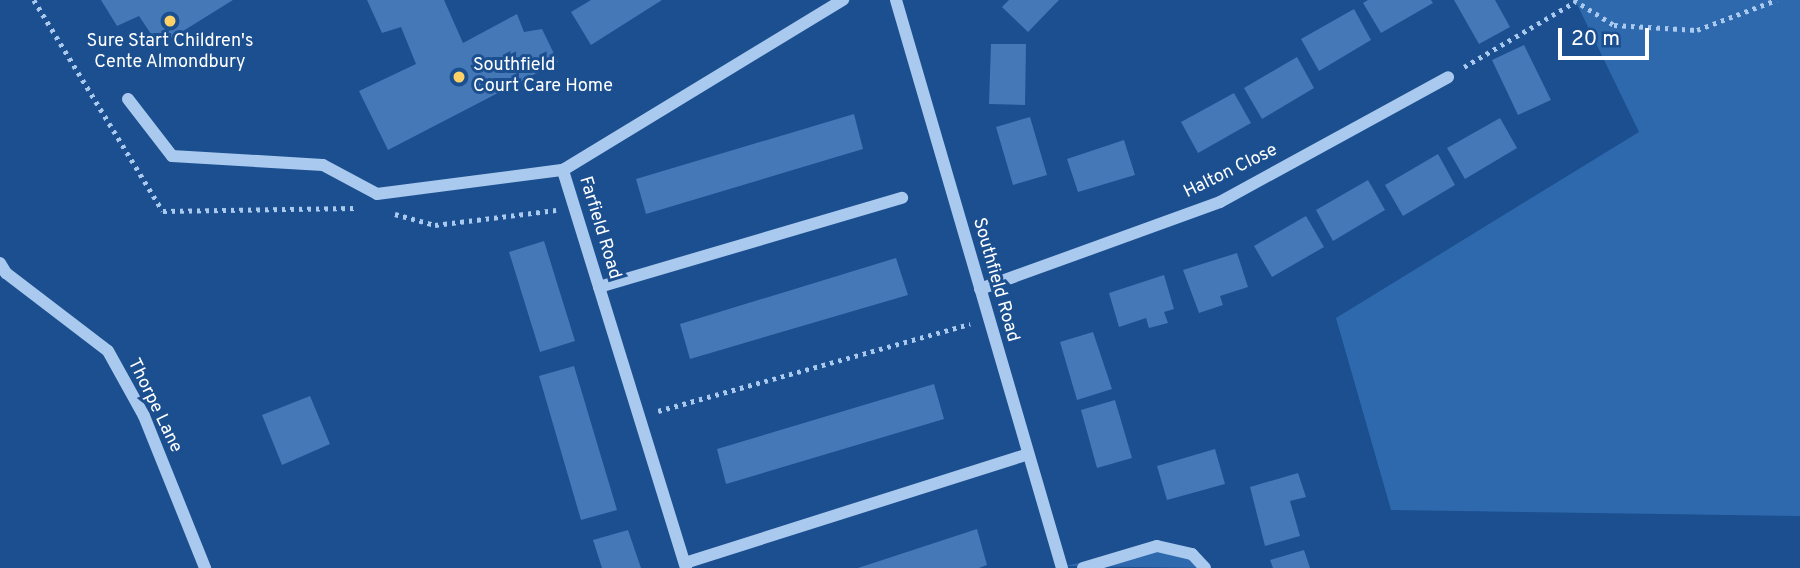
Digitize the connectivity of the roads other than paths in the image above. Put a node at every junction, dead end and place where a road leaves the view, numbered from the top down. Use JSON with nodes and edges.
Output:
{"nodes":[{"id":1,"x":842,"y":0,"type":"edge"},
{"id":2,"x":896,"y":0,"type":"edge"},
{"id":3,"x":1448,"y":77,"type":"road end"},
{"id":4,"x":128,"y":99,"type":"dead end"},
{"id":5,"x":563,"y":170,"type":"junction"},
{"id":6,"x":902,"y":198,"type":"dead end"},
{"id":7,"x":2,"y":270,"type":"edge"},
{"id":8,"x":599,"y":287,"type":"junction"},
{"id":9,"x":980,"y":289,"type":"junction"},
{"id":10,"x":1026,"y":455,"type":"junction"},
{"id":11,"x":685,"y":566,"type":"edge"},
{"id":12,"x":205,"y":568,"type":"edge"},
{"id":13,"x":1062,"y":568,"type":"edge"},
{"id":14,"x":1083,"y":568,"type":"edge"},
{"id":15,"x":1205,"y":568,"type":"edge"}],
"edges":[{"from":1,"to":5,"type":"street","name":"Farfield Road"},
{"from":2,"to":9,"type":"street","name":"Southfield Road"},
{"from":3,"to":9,"type":"street","name":"Halton Close"},
{"from":4,"to":5,"type":"street"},
{"from":5,"to":8,"type":"street","name":"Farfield Road"},
{"from":6,"to":8,"type":"street"},
{"from":7,"to":12,"type":"street","name":"Thorpe Lane"},
{"from":8,"to":11,"type":"street","name":"Farfield Road"},
{"from":9,"to":10,"type":"street","name":"Southfield Road"},
{"from":10,"to":11,"type":"street"},
{"from":10,"to":13,"type":"street","name":"Southfield Road"},
{"from":14,"to":15,"type":"street"}]}
